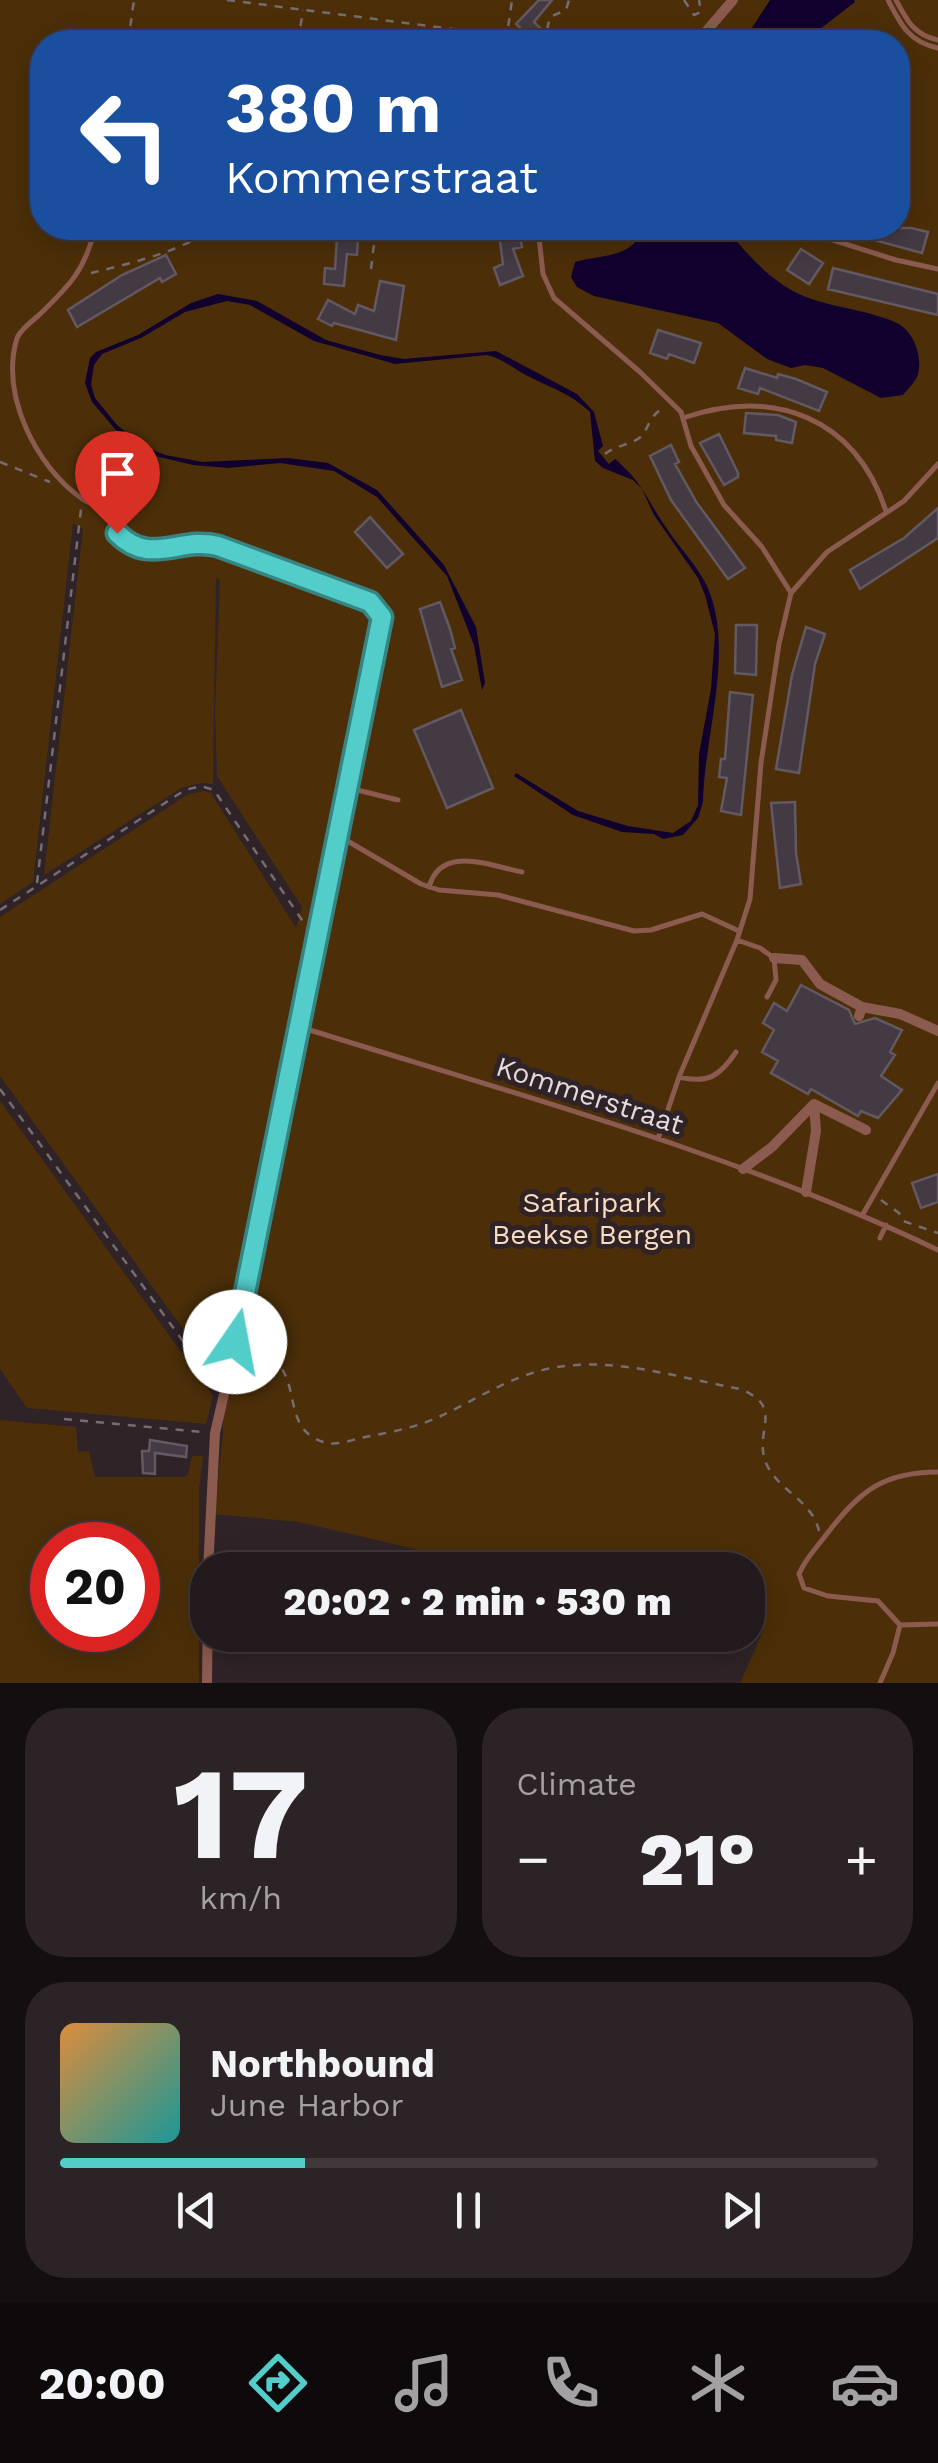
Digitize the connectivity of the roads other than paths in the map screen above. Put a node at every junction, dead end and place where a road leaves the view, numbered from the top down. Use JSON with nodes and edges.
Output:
{"nodes":[{"id":1,"x":733,"y":0,"type":"edge"},
{"id":2,"x":888,"y":0,"type":"edge"},
{"id":3,"x":896,"y":0,"type":"edge"},
{"id":4,"x":707,"y":30,"type":"edge"},
{"id":5,"x":905,"y":30,"type":"edge"},
{"id":6,"x":910,"y":36,"type":"edge"},
{"id":7,"x":938,"y":40,"type":"edge"},
{"id":8,"x":938,"y":48,"type":"edge"},
{"id":9,"x":92,"y":240,"type":"edge"},
{"id":10,"x":539,"y":240,"type":"edge"},
{"id":11,"x":834,"y":240,"type":"edge"},
{"id":12,"x":938,"y":270,"type":"edge"},
{"id":13,"x":683,"y":418,"type":"junction"},
{"id":14,"x":938,"y":464,"type":"edge"},
{"id":15,"x":886,"y":511,"type":"junction"},
{"id":16,"x":791,"y":593,"type":"junction"},
{"id":17,"x":349,"y":788,"type":"junction"},
{"id":18,"x":398,"y":800,"type":"dead end"},
{"id":19,"x":338,"y":836,"type":"junction"},
{"id":20,"x":522,"y":872,"type":"dead end"},
{"id":21,"x":430,"y":887,"type":"junction"},
{"id":22,"x":739,"y":931,"type":"junction"},
{"id":23,"x":737,"y":940,"type":"junction"},
{"id":24,"x":774,"y":958,"type":"junction"},
{"id":25,"x":767,"y":996,"type":"dead end"},
{"id":26,"x":300,"y":1027,"type":"junction"},
{"id":27,"x":938,"y":1030,"type":"edge"},
{"id":28,"x":736,"y":1052,"type":"dead end"},
{"id":29,"x":679,"y":1077,"type":"junction"},
{"id":30,"x":938,"y":1083,"type":"edge"},
{"id":31,"x":814,"y":1104,"type":"junction"},
{"id":32,"x":866,"y":1130,"type":"dead end"},
{"id":33,"x":658,"y":1139,"type":"junction"},
{"id":34,"x":743,"y":1170,"type":"junction"},
{"id":35,"x":806,"y":1192,"type":"junction"},
{"id":36,"x":863,"y":1214,"type":"junction"},
{"id":37,"x":886,"y":1225,"type":"junction"},
{"id":38,"x":880,"y":1238,"type":"dead end"},
{"id":39,"x":938,"y":1250,"type":"edge"},
{"id":40,"x":228,"y":1381,"type":"joint"},
{"id":41,"x":938,"y":1472,"type":"edge"},
{"id":42,"x":209,"y":1552,"type":"edge"},
{"id":43,"x":938,"y":1624,"type":"edge"},
{"id":44,"x":900,"y":1625,"type":"junction"},
{"id":45,"x":207,"y":1652,"type":"edge"},
{"id":46,"x":207,"y":1683,"type":"edge"},
{"id":47,"x":880,"y":1683,"type":"edge"}],
"edges":[{"from":1,"to":4,"type":"street"},
{"from":2,"to":5,"type":"lane"},
{"from":3,"to":7,"type":"lane"},
{"from":6,"to":8,"type":"lane"},
{"from":9,"to":17,"type":"lane"},
{"from":10,"to":13,"type":"lane"},
{"from":11,"to":12,"type":"lane"},
{"from":13,"to":15,"type":"lane"},
{"from":13,"to":16,"type":"lane"},
{"from":14,"to":15,"type":"lane"},
{"from":15,"to":16,"type":"lane"},
{"from":16,"to":22,"type":"lane"},
{"from":17,"to":18,"type":"lane"},
{"from":17,"to":19,"type":"lane"},
{"from":19,"to":21,"type":"lane"},
{"from":19,"to":26,"type":"lane"},
{"from":20,"to":21,"type":"lane"},
{"from":21,"to":22,"type":"lane"},
{"from":22,"to":23,"type":"lane"},
{"from":23,"to":24,"type":"lane"},
{"from":23,"to":29,"type":"lane"},
{"from":24,"to":25,"type":"lane"},
{"from":24,"to":27,"type":"street"},
{"from":26,"to":33,"type":"lane","name":"Kommerstraat"},
{"from":26,"to":40,"type":"lane"},
{"from":28,"to":29,"type":"lane"},
{"from":29,"to":33,"type":"lane"},
{"from":30,"to":36,"type":"lane"},
{"from":31,"to":32,"type":"street"},
{"from":31,"to":34,"type":"street"},
{"from":31,"to":35,"type":"street"},
{"from":33,"to":34,"type":"lane","name":"Kommerstraat"},
{"from":34,"to":35,"type":"lane","name":"Kommerstraat"},
{"from":35,"to":36,"type":"lane","name":"Kommerstraat"},
{"from":36,"to":37,"type":"lane","name":"Kommerstraat"},
{"from":37,"to":38,"type":"lane"},
{"from":37,"to":39,"type":"lane","name":"Kommerstraat"},
{"from":40,"to":42,"type":"street"},
{"from":41,"to":44,"type":"lane"},
{"from":43,"to":44,"type":"lane"},
{"from":44,"to":47,"type":"lane"},
{"from":45,"to":46,"type":"street"}]}
